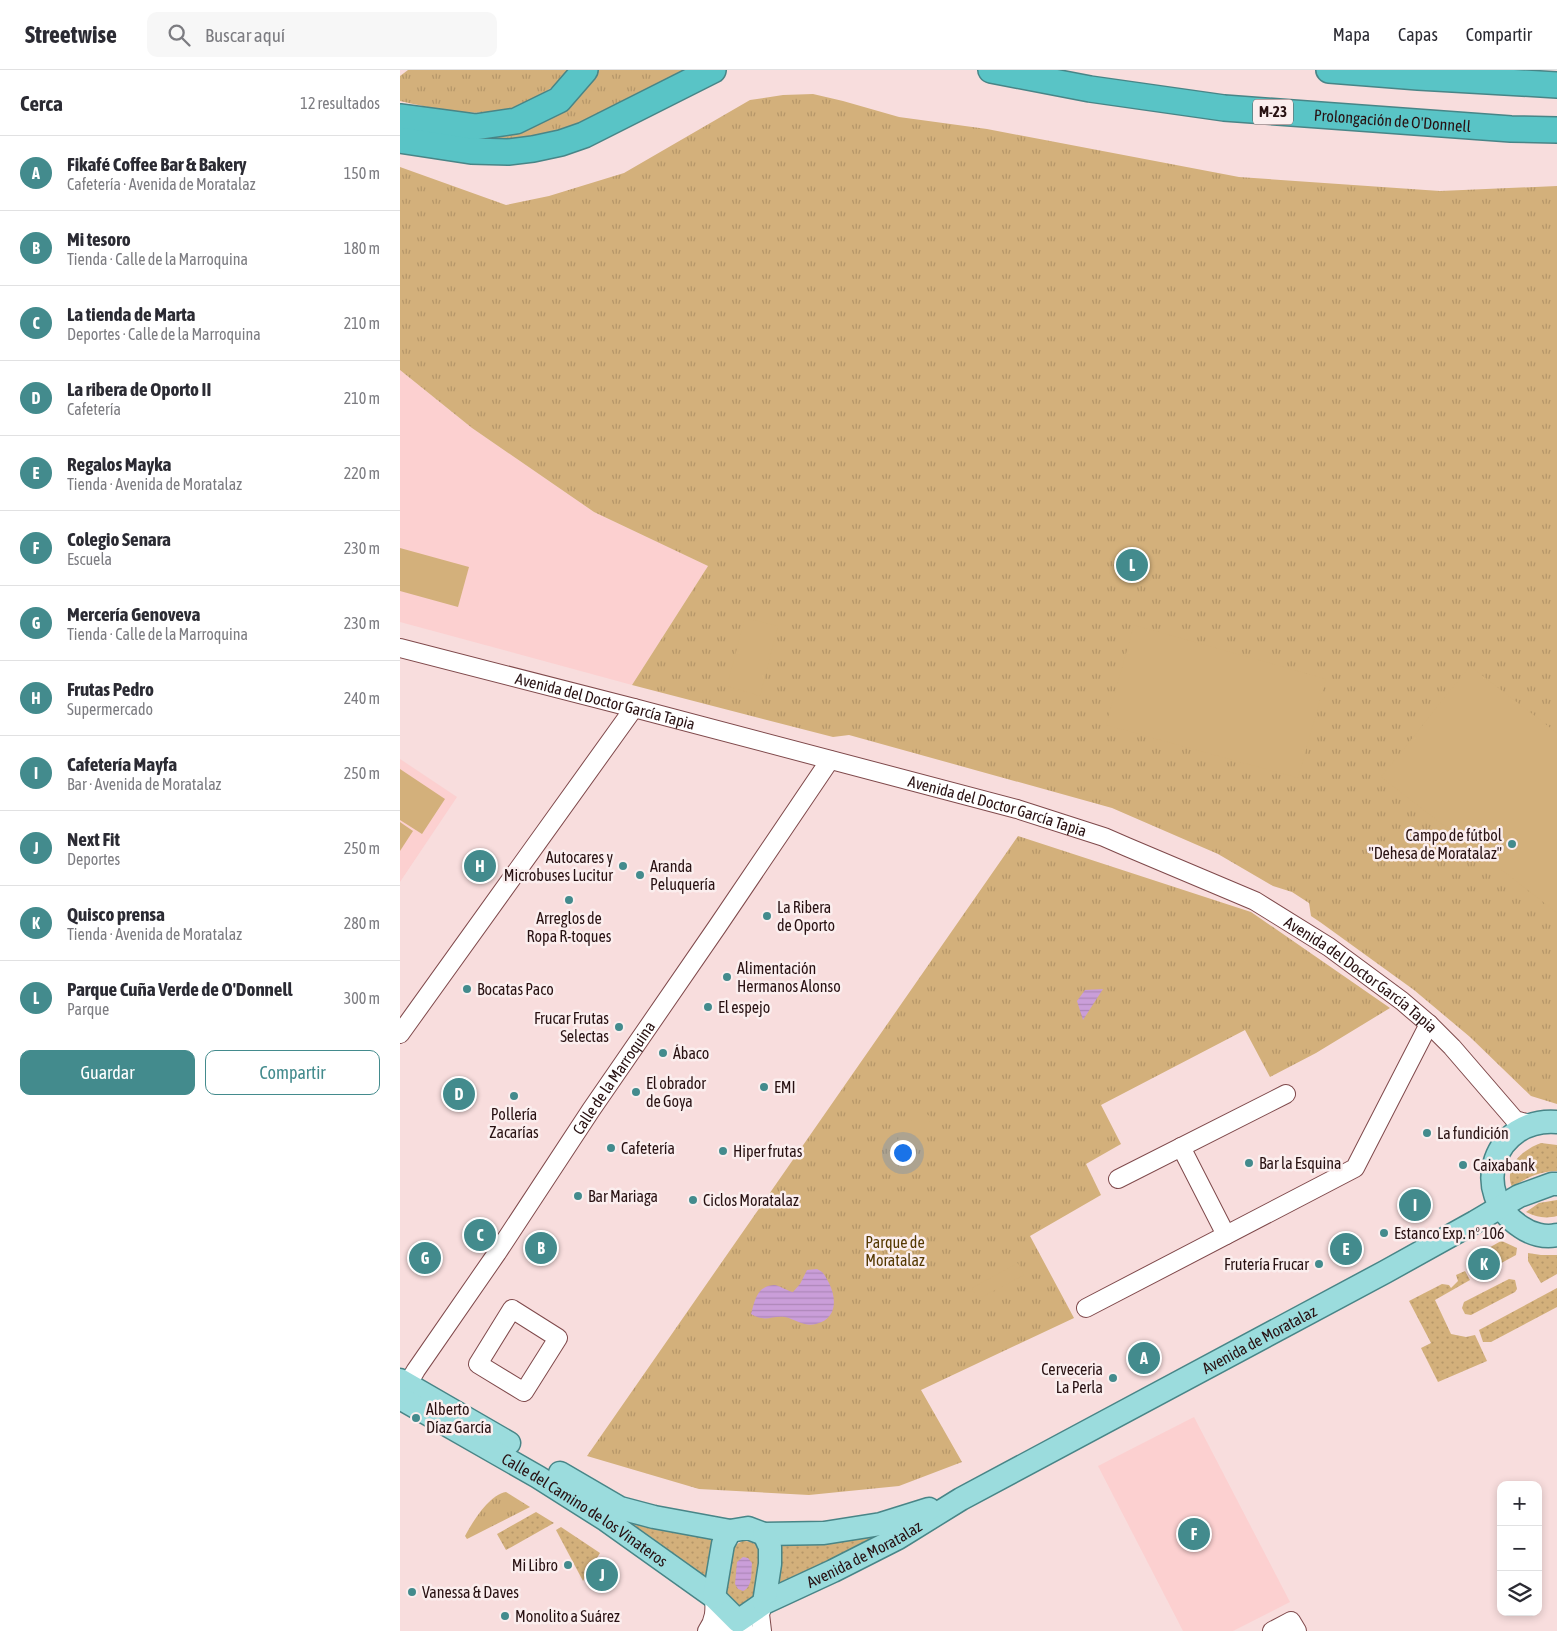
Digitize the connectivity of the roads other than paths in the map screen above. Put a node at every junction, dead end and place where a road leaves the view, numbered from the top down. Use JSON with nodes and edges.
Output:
{"nodes":[{"id":1,"x":585,"y":70,"type":"edge"},
{"id":2,"x":712,"y":70,"type":"edge"},
{"id":3,"x":991,"y":70,"type":"edge"},
{"id":4,"x":1329,"y":70,"type":"edge"},
{"id":5,"x":1557,"y":85,"type":"edge"},
{"id":6,"x":400,"y":117,"type":"edge"},
{"id":7,"x":1557,"y":130,"type":"edge"},
{"id":8,"x":400,"y":140,"type":"edge"},
{"id":9,"x":400,"y":648,"type":"edge"},
{"id":10,"x":634,"y":708,"type":"junction"},
{"id":11,"x":830,"y":760,"type":"junction"},
{"id":12,"x":1428,"y":1024,"type":"junction"},
{"id":13,"x":400,"y":1034,"type":"edge"},
{"id":14,"x":1286,"y":1094,"type":"dead end"},
{"id":15,"x":1531,"y":1125,"type":"edge"},
{"id":16,"x":1182,"y":1147,"type":"junction"},
{"id":17,"x":1118,"y":1179,"type":"dead end"},
{"id":18,"x":1557,"y":1184,"type":"edge"},
{"id":19,"x":1500,"y":1208,"type":"junction"},
{"id":20,"x":1226,"y":1235,"type":"junction"},
{"id":21,"x":1557,"y":1235,"type":"edge"},
{"id":22,"x":1086,"y":1308,"type":"dead end"},
{"id":23,"x":558,"y":1338,"type":"joint"},
{"id":24,"x":402,"y":1390,"type":"edge"},
{"id":25,"x":961,"y":1499,"type":"junction"},
{"id":26,"x":730,"y":1531,"type":"junction"},
{"id":27,"x":764,"y":1534,"type":"junction"},
{"id":28,"x":714,"y":1597,"type":"junction"},
{"id":29,"x":764,"y":1603,"type":"junction"},
{"id":30,"x":734,"y":1628,"type":"edge"},
{"id":31,"x":1276,"y":1630,"type":"edge"},
{"id":32,"x":707,"y":1631,"type":"edge"},
{"id":33,"x":762,"y":1631,"type":"edge"},
{"id":34,"x":1297,"y":1631,"type":"edge"}],
"edges":[{"from":1,"to":6,"type":"highway"},
{"from":2,"to":8,"type":"highway"},
{"from":3,"to":7,"type":"highway","name":"Prolongación de O'Donnell","number":"M-23"},
{"from":4,"to":5,"type":"highway"},
{"from":9,"to":10,"type":"street","name":"Avenida del Doctor García Tapia"},
{"from":10,"to":11,"type":"street","name":"Avenida del Doctor García Tapia"},
{"from":10,"to":13,"type":"street"},
{"from":11,"to":12,"type":"street","name":"Avenida del Doctor García Tapia"},
{"from":11,"to":24,"type":"street","name":"Calle de la Marroquina"},
{"from":12,"to":15,"type":"street","name":"Avenida del Doctor García Tapia"},
{"from":12,"to":20,"type":"street"},
{"from":14,"to":16,"type":"street"},
{"from":15,"to":19,"type":"main road"},
{"from":16,"to":17,"type":"street"},
{"from":16,"to":20,"type":"street"},
{"from":18,"to":19,"type":"main road","name":"Avenida de Moratalaz"},
{"from":19,"to":21,"type":"main road"},
{"from":19,"to":25,"type":"main road","name":"Avenida de Moratalaz"},
{"from":20,"to":22,"type":"street"},
{"from":23,"to":23,"type":"street"},
{"from":24,"to":26,"type":"main road","name":"Calle del Camino de los Vinateros"},
{"from":24,"to":28,"type":"main road","name":"Calle del Camino de los Vinateros"},
{"from":25,"to":27,"type":"main road","name":"Avenida de Moratalaz"},
{"from":25,"to":29,"type":"main road","name":"Avenida de Moratalaz"},
{"from":26,"to":27,"type":"main road","name":"Calle del Camino de los Vinateros"},
{"from":26,"to":28,"type":"main road"},
{"from":27,"to":29,"type":"main road"},
{"from":28,"to":30,"type":"main road","name":"Calle del Camino de los Vinateros"},
{"from":28,"to":32,"type":"street"},
{"from":29,"to":30,"type":"main road","name":"Avenida de Moratalaz"},
{"from":29,"to":33,"type":"street"},
{"from":31,"to":34,"type":"street"}]}
